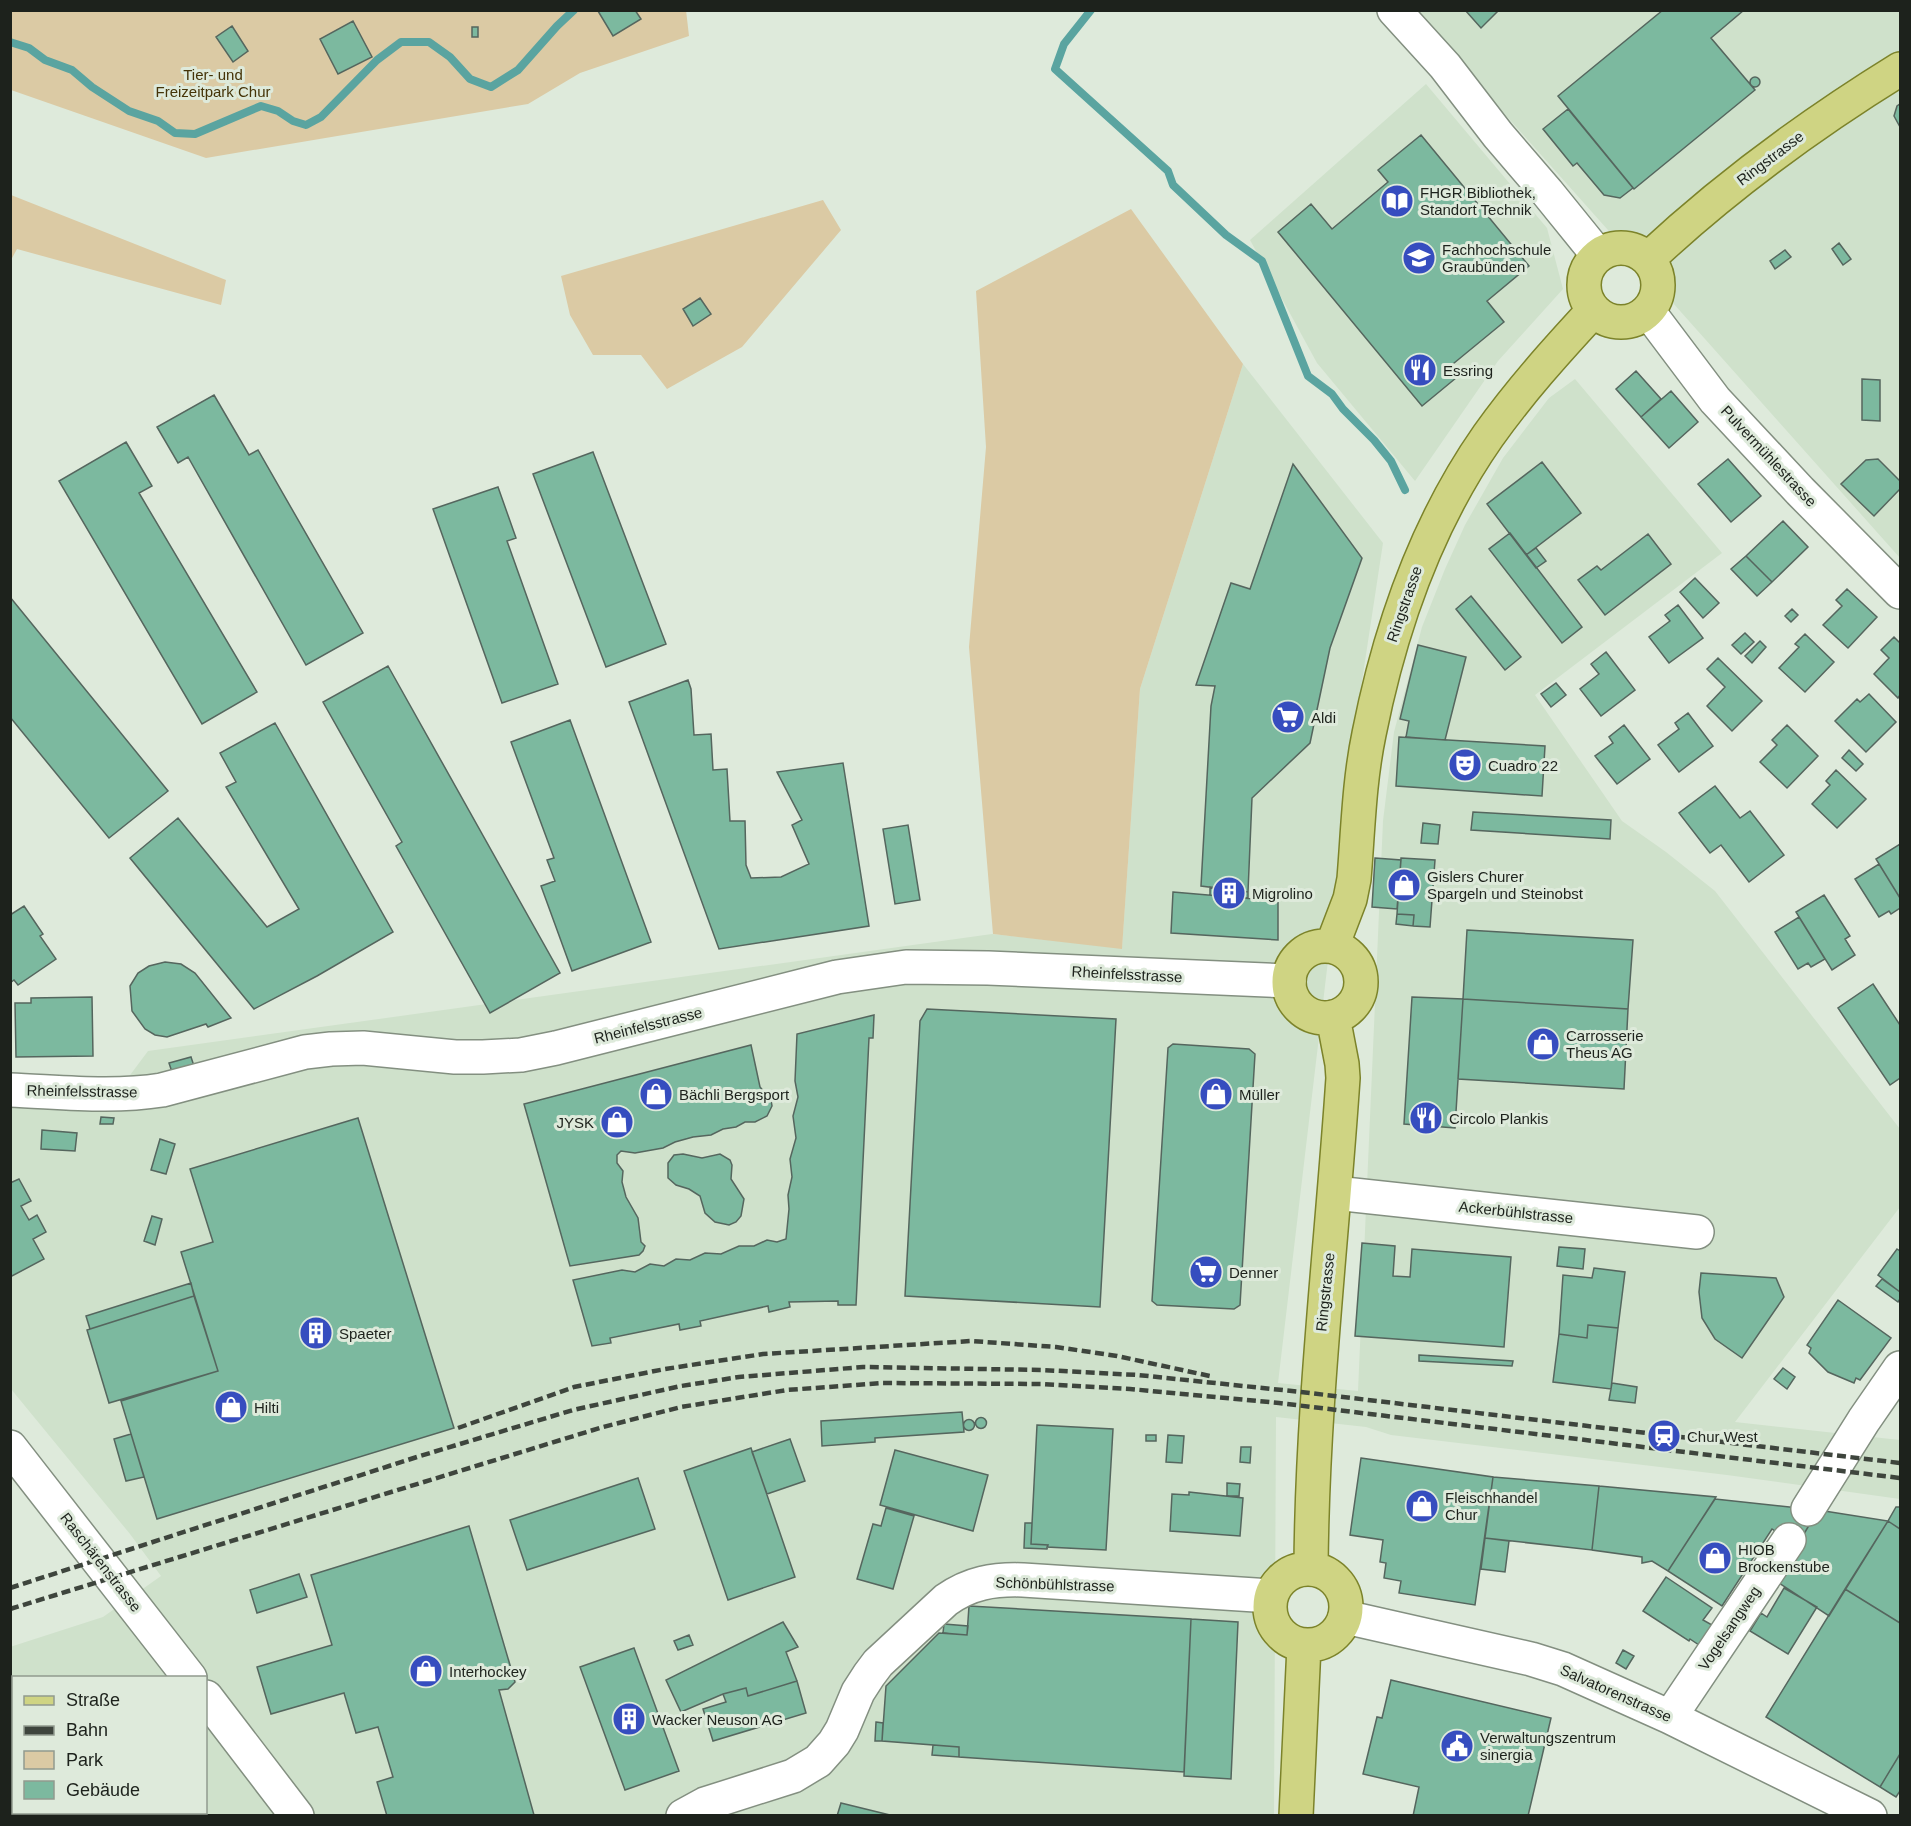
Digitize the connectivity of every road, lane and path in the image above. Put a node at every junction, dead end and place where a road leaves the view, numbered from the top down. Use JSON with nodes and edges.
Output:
{"nodes":[{"id":1,"x":1394,"y":10,"type":"edge"},
{"id":2,"x":1900,"y":69,"type":"edge"},
{"id":3,"x":1598,"y":255,"type":"junction"},
{"id":4,"x":1648,"y":259,"type":"junction"},
{"id":5,"x":1593,"y":310,"type":"junction"},
{"id":6,"x":1648,"y":311,"type":"junction"},
{"id":7,"x":1900,"y":592,"type":"edge"},
{"id":8,"x":1332,"y":946,"type":"junction"},
{"id":9,"x":1289,"y":981,"type":"junction"},
{"id":10,"x":1333,"y":1017,"type":"junction"},
{"id":11,"x":10,"y":1090,"type":"edge"},
{"id":12,"x":1335,"y":1193,"type":"junction"},
{"id":13,"x":1697,"y":1232,"type":"dead end"},
{"id":14,"x":1900,"y":1368,"type":"edge"},
{"id":15,"x":10,"y":1447,"type":"edge"},
{"id":16,"x":1808,"y":1509,"type":"dead end"},
{"id":17,"x":1789,"y":1540,"type":"dead end"},
{"id":18,"x":1311,"y":1569,"type":"junction"},
{"id":19,"x":1271,"y":1596,"type":"junction"},
{"id":20,"x":1345,"y":1617,"type":"junction"},
{"id":21,"x":1304,"y":1646,"type":"junction"},
{"id":22,"x":189,"y":1676,"type":"edge"},
{"id":23,"x":207,"y":1698,"type":"edge"},
{"id":24,"x":1670,"y":1717,"type":"junction"},
{"id":25,"x":294,"y":1815,"type":"edge"},
{"id":26,"x":683,"y":1815,"type":"edge"},
{"id":27,"x":1296,"y":1815,"type":"edge"},
{"id":28,"x":1870,"y":1815,"type":"edge"}],
"edges":[{"from":1,"to":3,"type":"street"},
{"from":2,"to":4,"type":"main road","name":"Ringstrasse"},
{"from":3,"to":4,"type":"main road"},
{"from":3,"to":5,"type":"main road"},
{"from":4,"to":6,"type":"main road"},
{"from":5,"to":6,"type":"main road"},
{"from":5,"to":8,"type":"main road","name":"Ringstrasse"},
{"from":6,"to":7,"type":"street","name":"Pulvermühlestrasse"},
{"from":8,"to":9,"type":"main road"},
{"from":8,"to":10,"type":"main road"},
{"from":9,"to":10,"type":"main road"},
{"from":9,"to":11,"type":"street","name":"Rheinfelsstrasse"},
{"from":10,"to":12,"type":"main road","name":"Ringstrasse"},
{"from":12,"to":13,"type":"street","name":"Ackerbühlstrasse"},
{"from":12,"to":18,"type":"main road","name":"Ringstrasse"},
{"from":14,"to":16,"type":"street"},
{"from":15,"to":22,"type":"street","name":"Raschärenstrasse"},
{"from":17,"to":24,"type":"street","name":"Vogelsangweg"},
{"from":18,"to":19,"type":"main road"},
{"from":18,"to":20,"type":"main road"},
{"from":19,"to":21,"type":"main road"},
{"from":19,"to":26,"type":"street","name":"Schönbühlstrasse"},
{"from":20,"to":21,"type":"main road"},
{"from":20,"to":24,"type":"street","name":"Salvatorenstrasse"},
{"from":21,"to":27,"type":"main road"},
{"from":23,"to":25,"type":"street"},
{"from":24,"to":28,"type":"street","name":"Salvatorenstrasse"}]}
